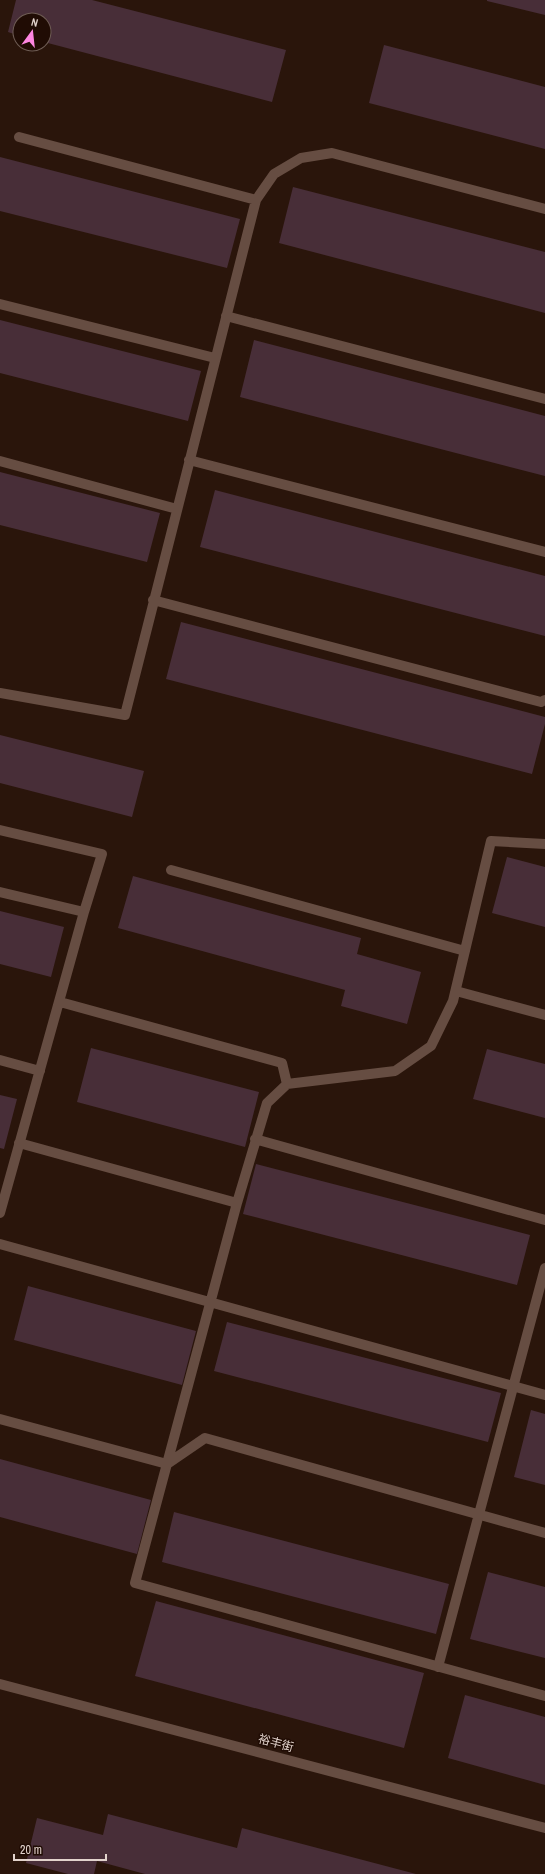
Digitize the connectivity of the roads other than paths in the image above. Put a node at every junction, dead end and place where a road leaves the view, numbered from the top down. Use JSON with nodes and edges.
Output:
{"nodes":[{"id":1,"x":19,"y":137,"type":"dead end"},
{"id":2,"x":256,"y":200,"type":"junction"},
{"id":3,"x":545,"y":209,"type":"edge"},
{"id":4,"x":0,"y":304,"type":"edge"},
{"id":5,"x":226,"y":316,"type":"junction"},
{"id":6,"x":215,"y":358,"type":"junction"},
{"id":7,"x":545,"y":400,"type":"edge"},
{"id":8,"x":189,"y":460,"type":"junction"},
{"id":9,"x":0,"y":462,"type":"edge"},
{"id":10,"x":177,"y":509,"type":"junction"},
{"id":11,"x":545,"y":552,"type":"edge"},
{"id":12,"x":154,"y":600,"type":"junction"},
{"id":13,"x":0,"y":693,"type":"edge"},
{"id":14,"x":545,"y":700,"type":"edge"},
{"id":15,"x":0,"y":830,"type":"edge"},
{"id":16,"x":545,"y":844,"type":"edge"},
{"id":17,"x":171,"y":870,"type":"dead end"},
{"id":18,"x":0,"y":892,"type":"edge"},
{"id":19,"x":84,"y":912,"type":"junction"},
{"id":20,"x":465,"y":951,"type":"junction"},
{"id":21,"x":456,"y":991,"type":"junction"},
{"id":22,"x":60,"y":1002,"type":"junction"},
{"id":23,"x":545,"y":1015,"type":"edge"},
{"id":24,"x":0,"y":1060,"type":"edge"},
{"id":25,"x":40,"y":1071,"type":"junction"},
{"id":26,"x":287,"y":1084,"type":"junction"},
{"id":27,"x":255,"y":1140,"type":"junction"},
{"id":28,"x":19,"y":1143,"type":"junction"},
{"id":29,"x":237,"y":1203,"type":"junction"},
{"id":30,"x":0,"y":1213,"type":"edge"},
{"id":31,"x":545,"y":1220,"type":"edge"},
{"id":32,"x":0,"y":1244,"type":"edge"},
{"id":33,"x":545,"y":1268,"type":"edge"},
{"id":34,"x":211,"y":1302,"type":"junction"},
{"id":35,"x":513,"y":1387,"type":"junction"},
{"id":36,"x":545,"y":1396,"type":"edge"},
{"id":37,"x":0,"y":1419,"type":"edge"},
{"id":38,"x":167,"y":1464,"type":"junction"},
{"id":39,"x":479,"y":1515,"type":"junction"},
{"id":40,"x":545,"y":1533,"type":"edge"},
{"id":41,"x":438,"y":1667,"type":"junction"},
{"id":42,"x":0,"y":1684,"type":"edge"},
{"id":43,"x":545,"y":1696,"type":"edge"},
{"id":44,"x":545,"y":1828,"type":"edge"}],
"edges":[{"from":1,"to":2,"type":"street"},
{"from":2,"to":3,"type":"street"},
{"from":2,"to":5,"type":"street"},
{"from":4,"to":6,"type":"street"},
{"from":5,"to":6,"type":"street"},
{"from":5,"to":7,"type":"street"},
{"from":6,"to":8,"type":"street"},
{"from":8,"to":10,"type":"street"},
{"from":8,"to":11,"type":"street"},
{"from":9,"to":10,"type":"street"},
{"from":10,"to":12,"type":"street"},
{"from":12,"to":13,"type":"street"},
{"from":12,"to":14,"type":"street"},
{"from":15,"to":19,"type":"street"},
{"from":16,"to":20,"type":"street"},
{"from":17,"to":20,"type":"street"},
{"from":18,"to":19,"type":"street"},
{"from":19,"to":22,"type":"street"},
{"from":20,"to":21,"type":"street"},
{"from":21,"to":23,"type":"street"},
{"from":21,"to":26,"type":"street"},
{"from":22,"to":25,"type":"street"},
{"from":22,"to":26,"type":"street"},
{"from":24,"to":25,"type":"street"},
{"from":25,"to":28,"type":"street"},
{"from":26,"to":27,"type":"street"},
{"from":27,"to":29,"type":"street"},
{"from":27,"to":31,"type":"street"},
{"from":28,"to":29,"type":"street"},
{"from":28,"to":30,"type":"street"},
{"from":29,"to":34,"type":"street"},
{"from":32,"to":34,"type":"street"},
{"from":33,"to":35,"type":"street"},
{"from":34,"to":35,"type":"street"},
{"from":34,"to":38,"type":"street"},
{"from":35,"to":36,"type":"street"},
{"from":35,"to":39,"type":"street"},
{"from":37,"to":38,"type":"street"},
{"from":38,"to":39,"type":"street"},
{"from":38,"to":41,"type":"street"},
{"from":39,"to":40,"type":"street"},
{"from":39,"to":41,"type":"street"},
{"from":41,"to":43,"type":"street"},
{"from":42,"to":44,"type":"street","name":"裕丰街"}]}
